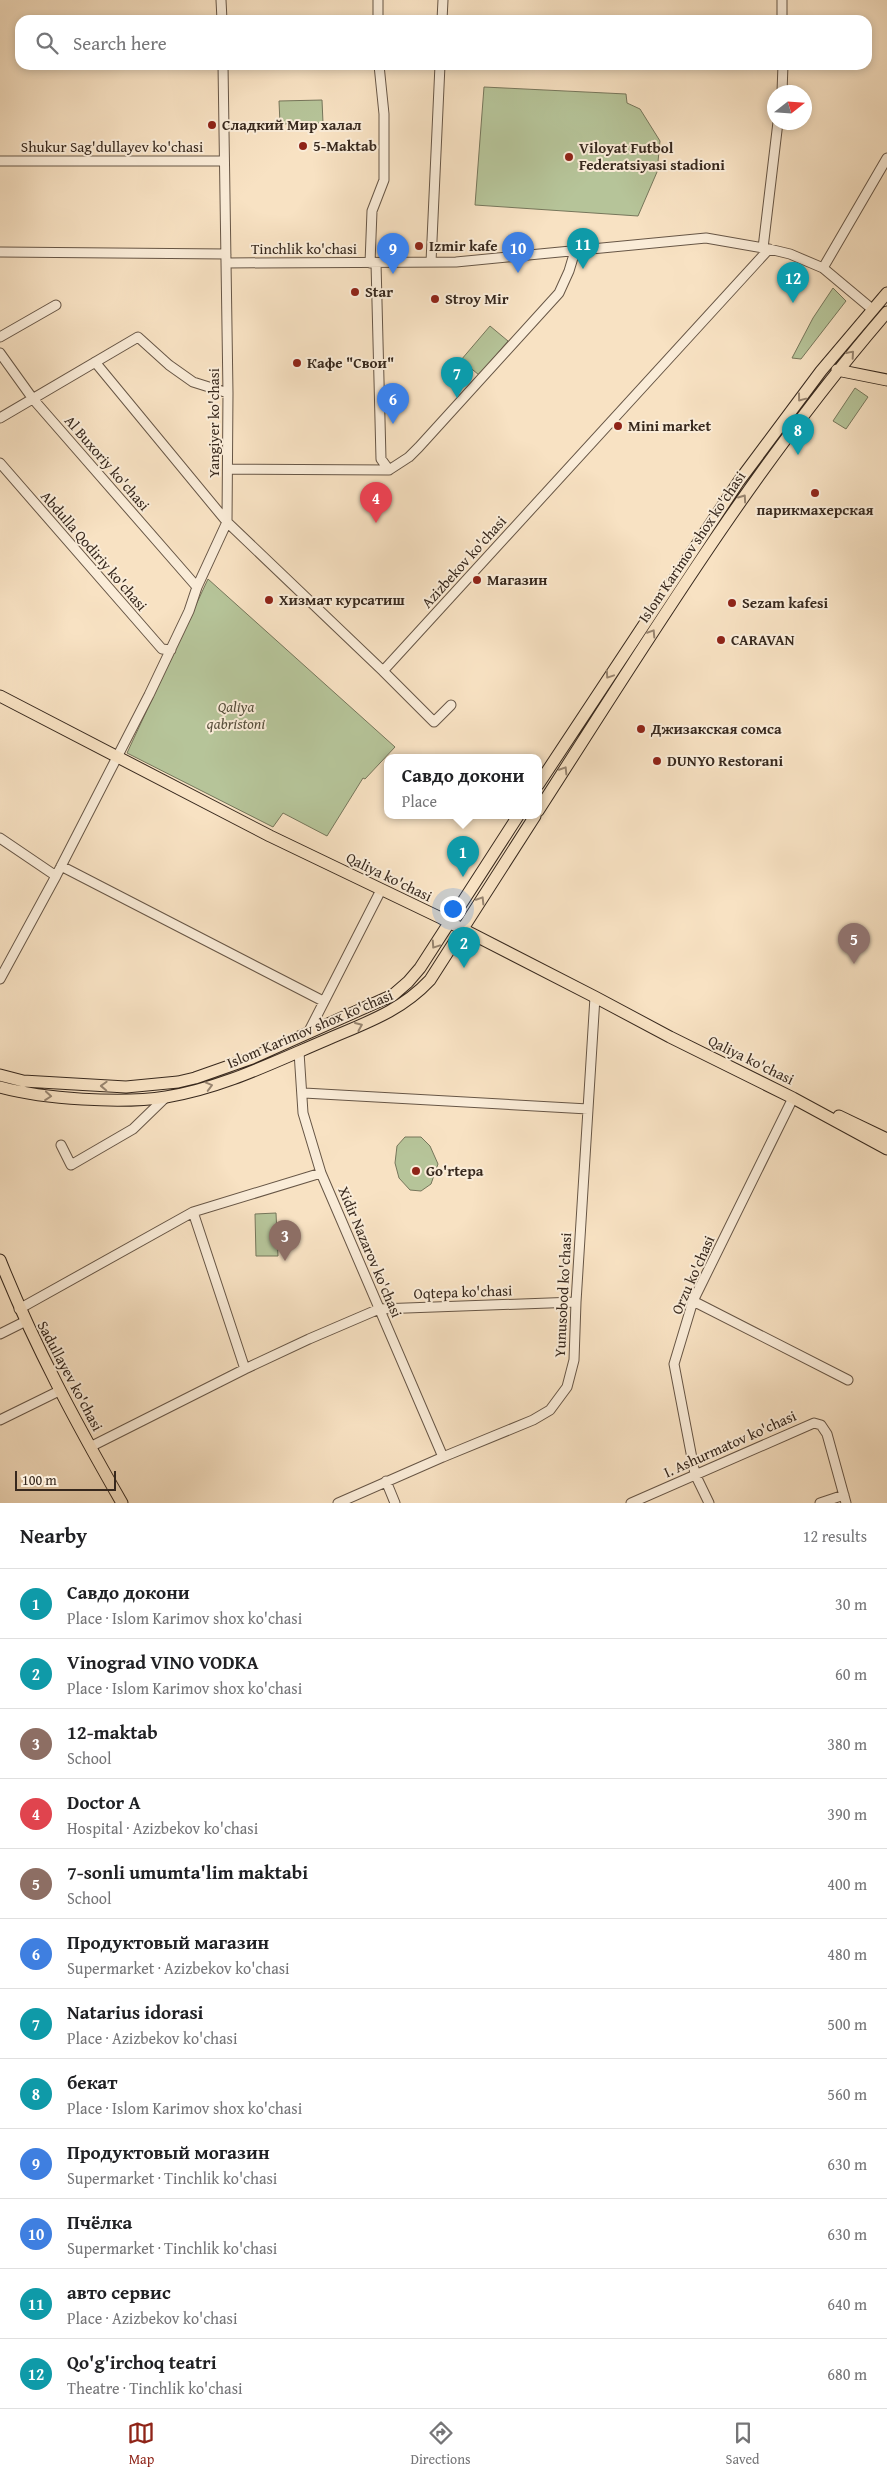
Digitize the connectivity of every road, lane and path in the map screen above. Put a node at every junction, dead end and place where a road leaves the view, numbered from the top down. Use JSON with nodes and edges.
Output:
{"nodes":[{"id":1,"x":222,"y":0,"type":"edge"},
{"id":2,"x":378,"y":0,"type":"edge"},
{"id":3,"x":443,"y":0,"type":"edge"},
{"id":4,"x":782,"y":0,"type":"edge"},
{"id":5,"x":222,"y":15,"type":"edge"},
{"id":6,"x":378,"y":15,"type":"edge"},
{"id":7,"x":442,"y":15,"type":"edge"},
{"id":8,"x":782,"y":15,"type":"edge"},
{"id":9,"x":223,"y":70,"type":"edge"},
{"id":10,"x":380,"y":70,"type":"edge"},
{"id":11,"x":440,"y":70,"type":"edge"},
{"id":12,"x":783,"y":70,"type":"edge"},
{"id":13,"x":782,"y":85,"type":"edge"},
{"id":14,"x":777,"y":130,"type":"edge"},
{"id":15,"x":887,"y":158,"type":"edge"},
{"id":16,"x":0,"y":161,"type":"edge"},
{"id":17,"x":224,"y":161,"type":"junction"},
{"id":18,"x":766,"y":248,"type":"junction"},
{"id":19,"x":575,"y":251,"type":"junction"},
{"id":20,"x":0,"y":252,"type":"edge"},
{"id":21,"x":226,"y":258,"type":"junction"},
{"id":22,"x":430,"y":262,"type":"junction"},
{"id":23,"x":373,"y":263,"type":"junction"},
{"id":24,"x":823,"y":268,"type":"junction"},
{"id":25,"x":887,"y":292,"type":"edge"},
{"id":26,"x":56,"y":305,"type":"dead end"},
{"id":27,"x":872,"y":309,"type":"junction"},
{"id":28,"x":887,"y":312,"type":"edge"},
{"id":29,"x":0,"y":337,"type":"edge"},
{"id":30,"x":0,"y":353,"type":"edge"},
{"id":31,"x":95,"y":362,"type":"junction"},
{"id":32,"x":837,"y":370,"type":"junction"},
{"id":33,"x":887,"y":380,"type":"edge"},
{"id":34,"x":228,"y":393,"type":"junction"},
{"id":35,"x":33,"y":399,"type":"junction"},
{"id":36,"x":0,"y":418,"type":"edge"},
{"id":37,"x":0,"y":463,"type":"edge"},
{"id":38,"x":228,"y":469,"type":"junction"},
{"id":39,"x":389,"y":470,"type":"junction"},
{"id":40,"x":227,"y":522,"type":"junction"},
{"id":41,"x":675,"y":586,"type":"junction"},
{"id":42,"x":197,"y":587,"type":"junction"},
{"id":43,"x":171,"y":650,"type":"junction"},
{"id":44,"x":383,"y":671,"type":"junction"},
{"id":45,"x":0,"y":696,"type":"edge"},
{"id":46,"x":451,"y":705,"type":"dead end"},
{"id":47,"x":118,"y":756,"type":"junction"},
{"id":48,"x":542,"y":779,"type":"edge"},
{"id":49,"x":542,"y":804,"type":"edge"},
{"id":50,"x":516,"y":819,"type":"edge"},
{"id":51,"x":533,"y":819,"type":"edge"},
{"id":52,"x":0,"y":838,"type":"edge"},
{"id":53,"x":61,"y":866,"type":"junction"},
{"id":54,"x":56,"y":876,"type":"junction"},
{"id":55,"x":381,"y":890,"type":"junction"},
{"id":56,"x":450,"y":923,"type":"junction"},
{"id":57,"x":463,"y":930,"type":"junction"},
{"id":58,"x":0,"y":978,"type":"edge"},
{"id":59,"x":596,"y":997,"type":"junction"},
{"id":60,"x":324,"y":1001,"type":"junction"},
{"id":61,"x":308,"y":1033,"type":"junction"},
{"id":62,"x":299,"y":1052,"type":"junction"},
{"id":63,"x":0,"y":1075,"type":"edge"},
{"id":64,"x":129,"y":1086,"type":"junction"},
{"id":65,"x":0,"y":1087,"type":"edge"},
{"id":66,"x":304,"y":1093,"type":"junction"},
{"id":67,"x":166,"y":1097,"type":"junction"},
{"id":68,"x":793,"y":1098,"type":"junction"},
{"id":69,"x":130,"y":1099,"type":"junction"},
{"id":70,"x":588,"y":1109,"type":"junction"},
{"id":71,"x":887,"y":1139,"type":"edge"},
{"id":72,"x":61,"y":1144,"type":"dead end"},
{"id":73,"x":887,"y":1149,"type":"edge"},
{"id":74,"x":321,"y":1173,"type":"junction"},
{"id":75,"x":193,"y":1212,"type":"junction"},
{"id":76,"x":0,"y":1260,"type":"edge"},
{"id":77,"x":693,"y":1301,"type":"junction"},
{"id":78,"x":576,"y":1302,"type":"junction"},
{"id":79,"x":20,"y":1309,"type":"junction"},
{"id":80,"x":379,"y":1309,"type":"junction"},
{"id":81,"x":24,"y":1322,"type":"junction"},
{"id":82,"x":0,"y":1334,"type":"edge"},
{"id":83,"x":245,"y":1369,"type":"junction"},
{"id":84,"x":848,"y":1380,"type":"dead end"},
{"id":85,"x":59,"y":1391,"type":"junction"},
{"id":86,"x":0,"y":1420,"type":"edge"},
{"id":87,"x":90,"y":1447,"type":"junction"},
{"id":88,"x":443,"y":1456,"type":"junction"},
{"id":89,"x":696,"y":1474,"type":"junction"},
{"id":90,"x":386,"y":1481,"type":"junction"},
{"id":91,"x":845,"y":1499,"type":"edge"},
{"id":92,"x":122,"y":1503,"type":"edge"},
{"id":93,"x":338,"y":1503,"type":"edge"},
{"id":94,"x":395,"y":1503,"type":"edge"},
{"id":95,"x":631,"y":1503,"type":"edge"},
{"id":96,"x":709,"y":1503,"type":"edge"},
{"id":97,"x":820,"y":1503,"type":"edge"}],
"edges":[{"from":1,"to":5,"type":"street"},
{"from":2,"to":6,"type":"street"},
{"from":3,"to":7,"type":"street"},
{"from":4,"to":8,"type":"street"},
{"from":9,"to":17,"type":"street","name":"Yangiyer ko'chasi"},
{"from":10,"to":23,"type":"street"},
{"from":11,"to":22,"type":"street"},
{"from":12,"to":13,"type":"street"},
{"from":14,"to":18,"type":"street"},
{"from":15,"to":24,"type":"street"},
{"from":16,"to":17,"type":"street","name":"Shukur Sag'dullayev ko'chasi"},
{"from":17,"to":21,"type":"street","name":"Yangiyer ko'chasi"},
{"from":18,"to":19,"type":"street","name":"Tinchlik ko'chasi"},
{"from":18,"to":24,"type":"street","name":"Tinchlik ko'chasi"},
{"from":18,"to":44,"type":"street","name":"Azizbekov ko'chasi"},
{"from":19,"to":22,"type":"street","name":"Tinchlik ko'chasi"},
{"from":19,"to":39,"type":"street"},
{"from":20,"to":21,"type":"street","name":"Tinchlik ko'chasi"},
{"from":21,"to":23,"type":"street","name":"Tinchlik ko'chasi"},
{"from":21,"to":34,"type":"street","name":"Yangiyer ko'chasi"},
{"from":22,"to":23,"type":"street","name":"Tinchlik ko'chasi"},
{"from":23,"to":39,"type":"street"},
{"from":24,"to":27,"type":"street","name":"Tinchlik ko'chasi"},
{"from":25,"to":27,"type":"main road","name":"Islom Karimov shox ko'chasi"},
{"from":26,"to":29,"type":"street"},
{"from":27,"to":41,"type":"main road","name":"Islom Karimov shox ko'chasi","one_way":true},
{"from":32,"to":28,"type":"main road","name":"Islom Karimov shox ko'chasi","one_way":true},
{"from":30,"to":35,"type":"street","name":"Al Buxoriy ko'chasi"},
{"from":31,"to":34,"type":"street"},
{"from":31,"to":35,"type":"street"},
{"from":31,"to":40,"type":"street"},
{"from":32,"to":33,"type":"main road"},
{"from":41,"to":32,"type":"main road","name":"Islom Karimov shox ko'chasi","one_way":true},
{"from":34,"to":38,"type":"street","name":"Yangiyer ko'chasi"},
{"from":35,"to":36,"type":"street"},
{"from":35,"to":42,"type":"street","name":"Al Buxoriy ko'chasi"},
{"from":37,"to":43,"type":"street","name":"Abdulla Qodiriy ko'chasi"},
{"from":38,"to":39,"type":"street"},
{"from":38,"to":40,"type":"street","name":"Yangiyer ko'chasi"},
{"from":40,"to":42,"type":"street","name":"Yangiyer ko'chasi"},
{"from":40,"to":44,"type":"street"},
{"from":41,"to":48,"type":"main road","name":"Islom Karimov shox ko'chasi","one_way":true},
{"from":49,"to":41,"type":"main road","name":"Islom Karimov shox ko'chasi","one_way":true},
{"from":42,"to":43,"type":"street","name":"Yangiyer ko'chasi"},
{"from":43,"to":47,"type":"street","name":"Yangiyer ko'chasi"},
{"from":44,"to":46,"type":"street"},
{"from":45,"to":47,"type":"main road","name":"Qaliya ko'chasi"},
{"from":47,"to":53,"type":"street","name":"Yangiyer ko'chasi"},
{"from":47,"to":55,"type":"main road","name":"Qaliya ko'chasi"},
{"from":50,"to":56,"type":"main road","name":"Islom Karimov shox ko'chasi"},
{"from":57,"to":51,"type":"main road","name":"Islom Karimov shox ko'chasi","one_way":true},
{"from":52,"to":54,"type":"street"},
{"from":53,"to":54,"type":"street","name":"Yangiyer ko'chasi"},
{"from":53,"to":60,"type":"street"},
{"from":54,"to":58,"type":"street","name":"Yangiyer ko'chasi"},
{"from":55,"to":56,"type":"main road","name":"Qaliya ko'chasi"},
{"from":55,"to":60,"type":"street"},
{"from":56,"to":57,"type":"main road","name":"Qaliya ko'chasi"},
{"from":56,"to":61,"type":"main road","name":"Islom Karimov shox ko'chasi","one_way":true},
{"from":57,"to":59,"type":"main road","name":"Qaliya ko'chasi"},
{"from":62,"to":57,"type":"main road","name":"Islom Karimov shox ko'chasi","one_way":true},
{"from":59,"to":68,"type":"main road","name":"Qaliya ko'chasi"},
{"from":59,"to":70,"type":"street","name":"Yunusobod ko'chasi"},
{"from":60,"to":61,"type":"street"},
{"from":61,"to":64,"type":"main road","name":"Islom Karimov shox ko'chasi"},
{"from":62,"to":66,"type":"street","name":"Xidir Nazarov ko'chasi"},
{"from":67,"to":62,"type":"main road","name":"Islom Karimov shox ko'chasi","one_way":true},
{"from":64,"to":63,"type":"main road","name":"Islom Karimov shox ko'chasi","one_way":true},
{"from":64,"to":69,"type":"main road"},
{"from":65,"to":69,"type":"main road","name":"Islom Karimov shox ko'chasi","one_way":true},
{"from":66,"to":70,"type":"street"},
{"from":66,"to":74,"type":"street","name":"Xidir Nazarov ko'chasi"},
{"from":67,"to":69,"type":"main road","name":"Islom Karimov shox ko'chasi"},
{"from":67,"to":72,"type":"street"},
{"from":68,"to":71,"type":"main road","name":"Qaliya ko'chasi"},
{"from":68,"to":73,"type":"main road","name":"Qaliya ko'chasi"},
{"from":68,"to":77,"type":"street","name":"Orzu ko'chasi"},
{"from":70,"to":78,"type":"street","name":"Yunusobod ko'chasi"},
{"from":74,"to":75,"type":"street"},
{"from":74,"to":80,"type":"street","name":"Xidir Nazarov ko'chasi"},
{"from":75,"to":79,"type":"street"},
{"from":75,"to":83,"type":"street"},
{"from":76,"to":79,"type":"main road","name":"Sadullayev ko'chasi"},
{"from":77,"to":84,"type":"street"},
{"from":77,"to":89,"type":"street","name":"Orzu ko'chasi"},
{"from":78,"to":80,"type":"street","name":"Oqtepa ko'chasi"},
{"from":78,"to":88,"type":"street","name":"Yunusobod ko'chasi"},
{"from":79,"to":81,"type":"main road","name":"Sadullayev ko'chasi"},
{"from":80,"to":83,"type":"street","name":"Oqtepa ko'chasi"},
{"from":80,"to":88,"type":"street","name":"Xidir Nazarov ko'chasi"},
{"from":81,"to":82,"type":"street"},
{"from":81,"to":85,"type":"main road","name":"Sadullayev ko'chasi"},
{"from":83,"to":87,"type":"street","name":"Oqtepa ko'chasi"},
{"from":85,"to":86,"type":"street"},
{"from":85,"to":87,"type":"main road","name":"Sadullayev ko'chasi"},
{"from":87,"to":92,"type":"main road","name":"Sadullayev ko'chasi"},
{"from":88,"to":90,"type":"street","name":"Yunusobod ko'chasi"},
{"from":89,"to":91,"type":"street","name":"I. Ashurmatov ko'chasi"},
{"from":89,"to":95,"type":"street","name":"I. Ashurmatov ko'chasi"},
{"from":89,"to":96,"type":"street","name":"Orzu ko'chasi"},
{"from":90,"to":93,"type":"street","name":"Yunusobod ko'chasi"},
{"from":90,"to":94,"type":"street"},
{"from":91,"to":97,"type":"street"}]}
